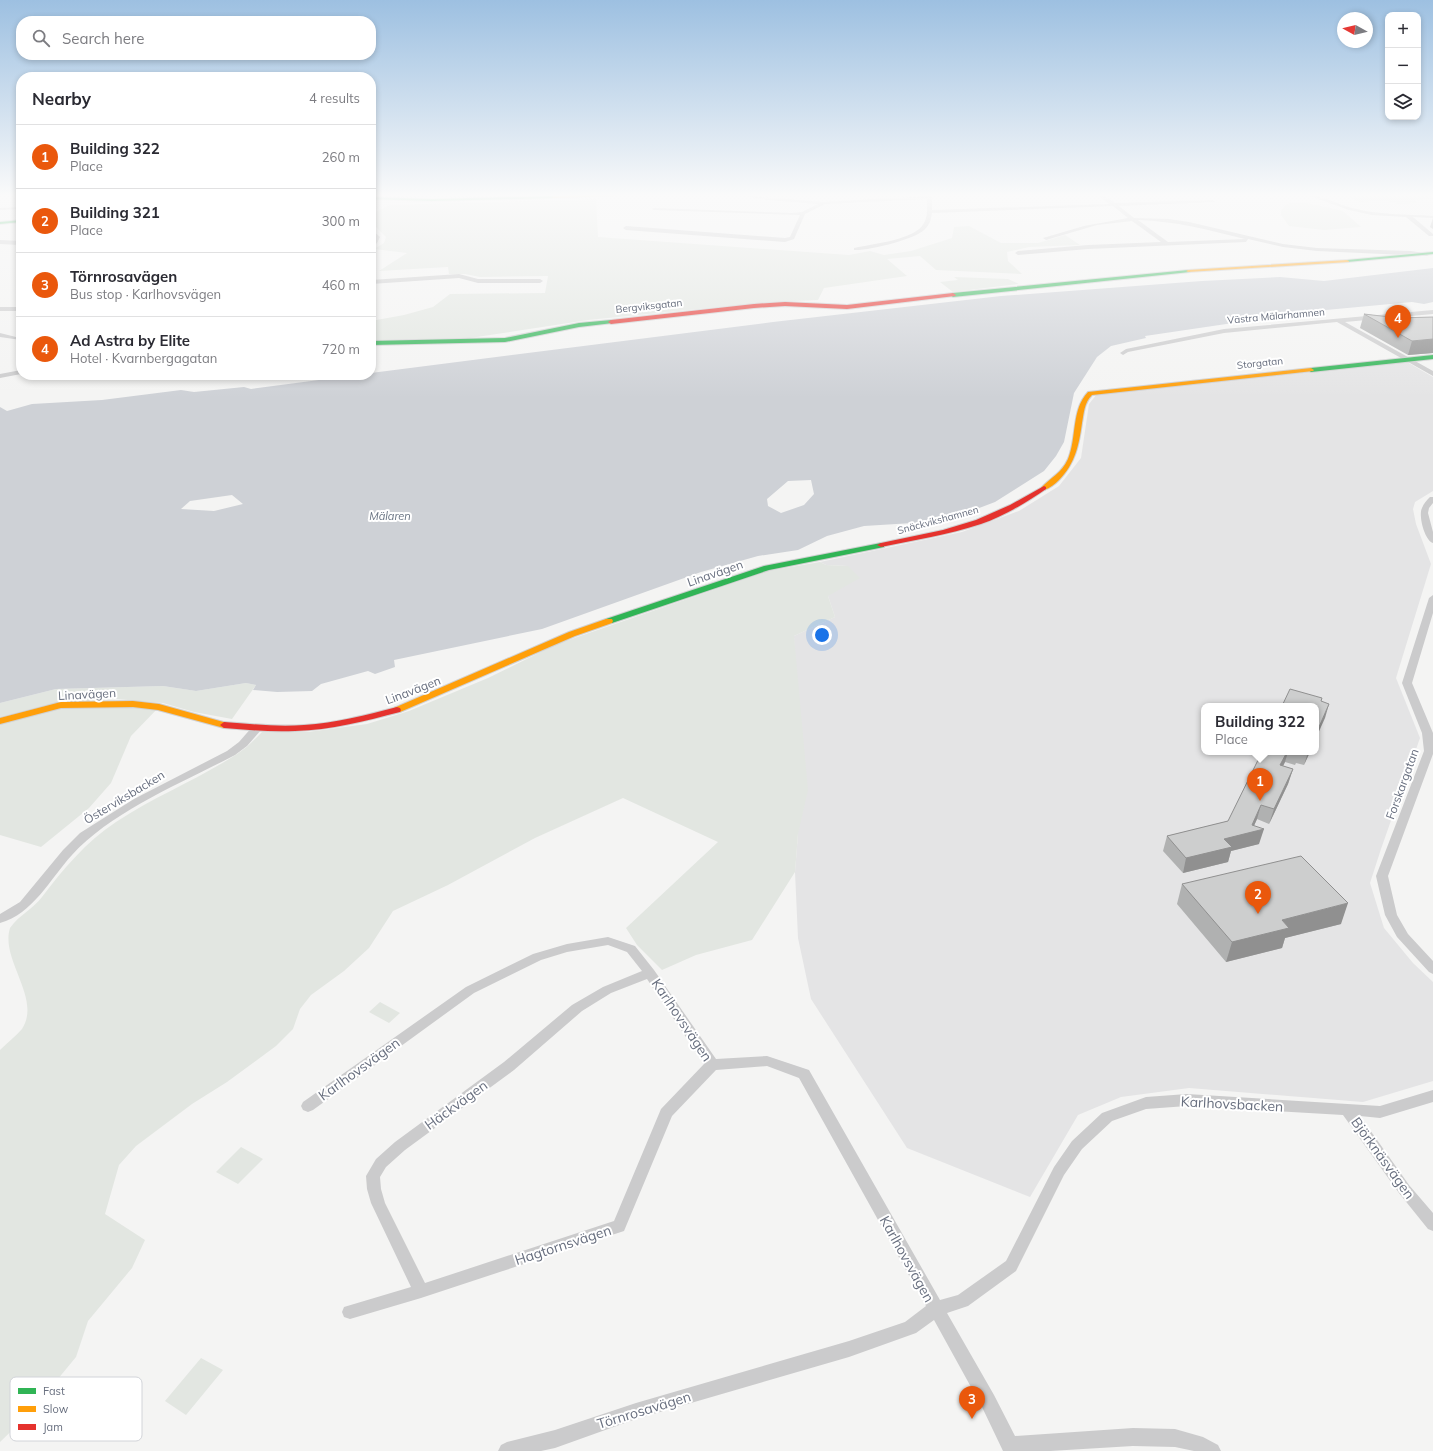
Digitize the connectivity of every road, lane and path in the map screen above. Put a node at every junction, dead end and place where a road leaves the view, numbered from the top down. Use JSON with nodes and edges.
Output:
{"nodes":[{"id":1,"x":1342,"y":262,"type":"edge"},
{"id":2,"x":540,"y":281,"type":"dead end"},
{"id":3,"x":376,"y":282,"type":"edge"},
{"id":4,"x":0,"y":309,"type":"edge"},
{"id":5,"x":16,"y":309,"type":"edge"},
{"id":6,"x":1430,"y":312,"type":"edge"},
{"id":7,"x":1433,"y":316,"type":"edge"},
{"id":8,"x":1339,"y":321,"type":"junction"},
{"id":9,"x":0,"y":335,"type":"edge"},
{"id":10,"x":16,"y":338,"type":"edge"},
{"id":11,"x":16,"y":340,"type":"edge"},
{"id":12,"x":0,"y":343,"type":"edge"},
{"id":13,"x":376,"y":343,"type":"edge"},
{"id":14,"x":1123,"y":353,"type":"dead end"},
{"id":15,"x":1433,"y":357,"type":"edge"},
{"id":16,"x":1406,"y":360,"type":"junction"},
{"id":17,"x":16,"y":373,"type":"edge"},
{"id":18,"x":1433,"y":374,"type":"edge"},
{"id":19,"x":0,"y":376,"type":"edge"},
{"id":20,"x":1090,"y":393,"type":"joint"},
{"id":21,"x":1433,"y":499,"type":"edge"},
{"id":22,"x":1433,"y":541,"type":"edge"},
{"id":23,"x":817,"y":558,"type":"joint"},
{"id":24,"x":1433,"y":598,"type":"edge"},
{"id":25,"x":0,"y":721,"type":"edge"},
{"id":26,"x":257,"y":728,"type":"junction"},
{"id":27,"x":0,"y":919,"type":"edge"},
{"id":28,"x":1433,"y":969,"type":"edge"},
{"id":29,"x":650,"y":973,"type":"junction"},
{"id":30,"x":712,"y":1065,"type":"junction"},
{"id":31,"x":1433,"y":1096,"type":"edge"},
{"id":32,"x":308,"y":1106,"type":"dead end"},
{"id":33,"x":1348,"y":1111,"type":"junction"},
{"id":34,"x":1433,"y":1224,"type":"edge"},
{"id":35,"x":421,"y":1291,"type":"junction"},
{"id":36,"x":935,"y":1309,"type":"junction"},
{"id":37,"x":350,"y":1312,"type":"dead end"},
{"id":38,"x":1011,"y":1448,"type":"edge"},
{"id":39,"x":507,"y":1451,"type":"edge"},
{"id":40,"x":1212,"y":1451,"type":"edge"}],
"edges":[{"from":1,"to":13,"type":"street","name":"Bergviksgatan"},
{"from":2,"to":3,"type":"street"},
{"from":4,"to":5,"type":"street"},
{"from":6,"to":7,"type":"street"},
{"from":6,"to":8,"type":"street","name":"Västra Mälarhamnen"},
{"from":8,"to":14,"type":"street","name":"Västra Mälarhamnen"},
{"from":8,"to":16,"type":"street"},
{"from":9,"to":10,"type":"street"},
{"from":11,"to":12,"type":"street"},
{"from":15,"to":16,"type":"street","name":"Storgatan"},
{"from":16,"to":18,"type":"street"},
{"from":16,"to":20,"type":"street","name":"Storgatan"},
{"from":17,"to":19,"type":"street"},
{"from":20,"to":23,"type":"street","name":"Snäckvikshamnen"},
{"from":21,"to":22,"type":"street"},
{"from":23,"to":26,"type":"street","name":"Linavägen"},
{"from":24,"to":28,"type":"street","name":"Forskargatan"},
{"from":25,"to":26,"type":"street","name":"Linavägen"},
{"from":26,"to":27,"type":"street","name":"Österviksbacken"},
{"from":29,"to":30,"type":"street","name":"Karlhovsvägen"},
{"from":29,"to":32,"type":"street","name":"Karlhovsvägen"},
{"from":29,"to":35,"type":"street","name":"Häckvägen"},
{"from":30,"to":35,"type":"street","name":"Hagtornsvägen"},
{"from":30,"to":36,"type":"street","name":"Karlhovsvägen"},
{"from":31,"to":33,"type":"street","name":"Karlhovsbacken"},
{"from":33,"to":34,"type":"street","name":"Björknäsvägen"},
{"from":33,"to":36,"type":"street","name":"Karlhovsbacken"},
{"from":35,"to":37,"type":"street","name":"Hagtornsvägen"},
{"from":36,"to":38,"type":"street","name":"Karlhovsvägen"},
{"from":36,"to":39,"type":"street","name":"Törnrosavägen"},
{"from":38,"to":40,"type":"street"}]}
